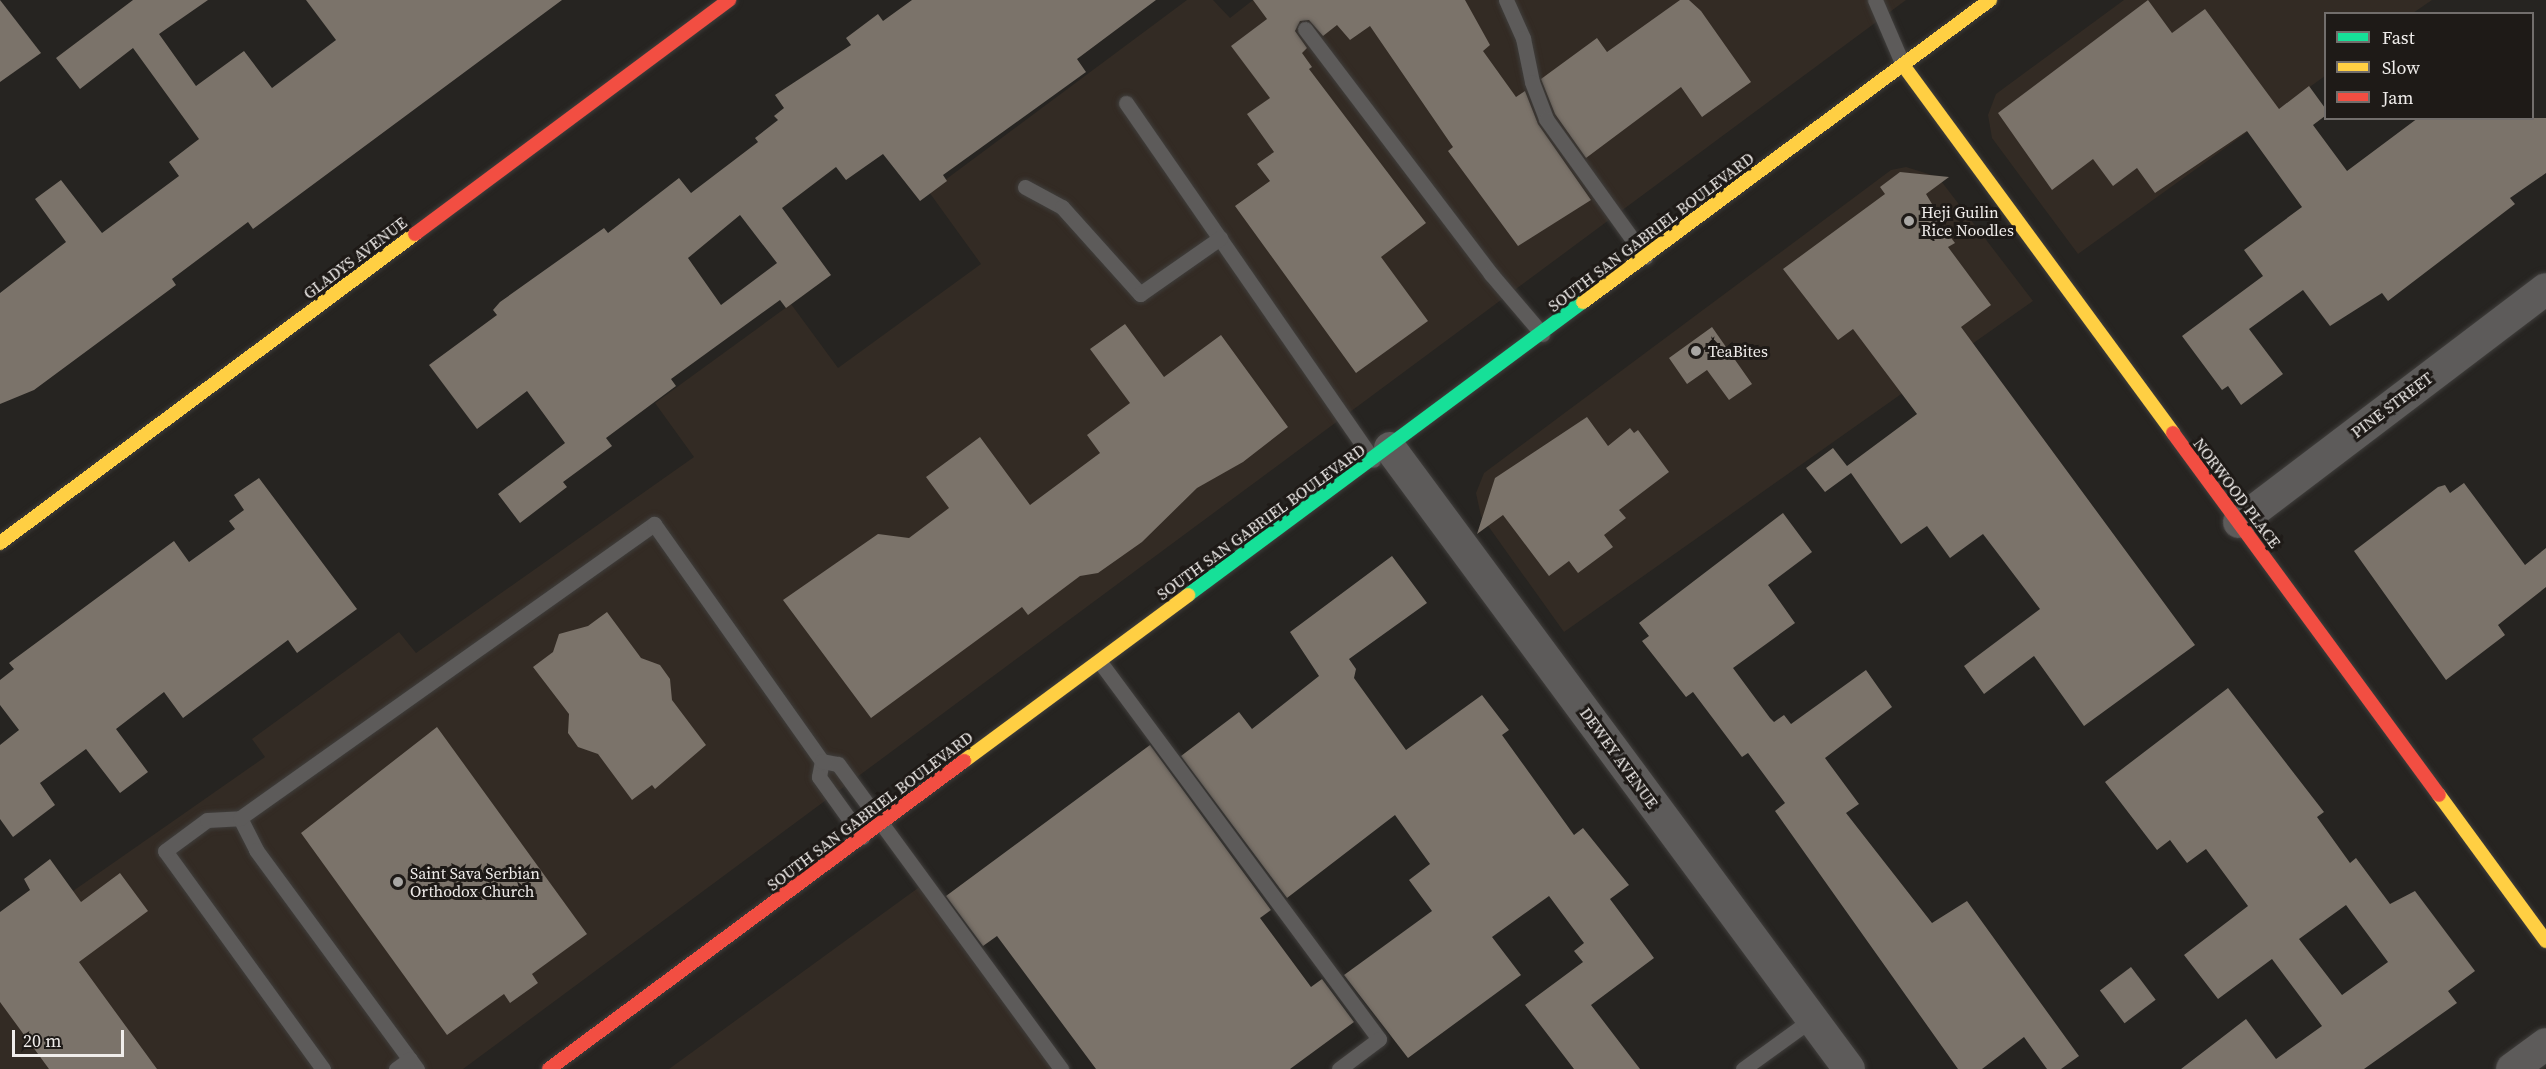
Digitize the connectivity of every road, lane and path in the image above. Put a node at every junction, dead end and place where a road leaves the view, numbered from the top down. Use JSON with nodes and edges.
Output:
{"nodes":[{"id":1,"x":729,"y":0,"type":"edge"},
{"id":2,"x":1506,"y":0,"type":"edge"},
{"id":3,"x":1875,"y":0,"type":"edge"},
{"id":4,"x":1990,"y":0,"type":"edge"},
{"id":5,"x":1305,"y":29,"type":"dead end"},
{"id":6,"x":1903,"y":65,"type":"junction"},
{"id":7,"x":1126,"y":103,"type":"dead end"},
{"id":8,"x":1025,"y":188,"type":"dead end"},
{"id":9,"x":1220,"y":238,"type":"junction"},
{"id":10,"x":1645,"y":257,"type":"junction"},
{"id":11,"x":2546,"y":288,"type":"edge"},
{"id":12,"x":1542,"y":334,"type":"junction"},
{"id":13,"x":1382,"y":454,"type":"junction"},
{"id":14,"x":2239,"y":522,"type":"junction"},
{"id":15,"x":0,"y":543,"type":"edge"},
{"id":16,"x":1100,"y":662,"type":"junction"},
{"id":17,"x":822,"y":761,"type":"junction"},
{"id":18,"x":240,"y":818,"type":"junction"},
{"id":19,"x":881,"y":823,"type":"junction"},
{"id":20,"x":862,"y":837,"type":"junction"},
{"id":21,"x":2546,"y":941,"type":"edge"},
{"id":22,"x":1812,"y":1019,"type":"junction"},
{"id":23,"x":2546,"y":1044,"type":"edge"},
{"id":24,"x":414,"y":1064,"type":"edge"},
{"id":25,"x":323,"y":1069,"type":"edge"},
{"id":26,"x":396,"y":1069,"type":"edge"},
{"id":27,"x":549,"y":1069,"type":"edge"},
{"id":28,"x":1061,"y":1069,"type":"edge"},
{"id":29,"x":1339,"y":1069,"type":"edge"},
{"id":30,"x":1743,"y":1069,"type":"edge"},
{"id":31,"x":1849,"y":1069,"type":"edge"},
{"id":32,"x":2512,"y":1069,"type":"edge"}],
"edges":[{"from":1,"to":15,"type":"street","name":"GLADYS AVENUE"},
{"from":2,"to":10,"type":"lane"},
{"from":3,"to":6,"type":"lane"},
{"from":4,"to":6,"type":"street","name":"SOUTH SAN GABRIEL BOULEVARD"},
{"from":5,"to":12,"type":"lane"},
{"from":6,"to":10,"type":"street","name":"SOUTH SAN GABRIEL BOULEVARD"},
{"from":6,"to":14,"type":"street","name":"NORWOOD PLACE"},
{"from":7,"to":9,"type":"lane"},
{"from":8,"to":9,"type":"lane"},
{"from":9,"to":13,"type":"lane"},
{"from":10,"to":12,"type":"street","name":"SOUTH SAN GABRIEL BOULEVARD"},
{"from":11,"to":14,"type":"street","name":"PINE STREET"},
{"from":12,"to":13,"type":"street","name":"SOUTH SAN GABRIEL BOULEVARD"},
{"from":13,"to":16,"type":"street","name":"SOUTH SAN GABRIEL BOULEVARD"},
{"from":13,"to":22,"type":"street","name":"DEWEY AVENUE"},
{"from":14,"to":21,"type":"street","name":"NORWOOD PLACE"},
{"from":16,"to":19,"type":"street","name":"SOUTH SAN GABRIEL BOULEVARD"},
{"from":16,"to":29,"type":"lane"},
{"from":17,"to":18,"type":"lane"},
{"from":17,"to":19,"type":"lane"},
{"from":17,"to":20,"type":"lane"},
{"from":18,"to":24,"type":"lane"},
{"from":18,"to":25,"type":"lane"},
{"from":19,"to":20,"type":"street","name":"SOUTH SAN GABRIEL BOULEVARD"},
{"from":19,"to":28,"type":"lane"},
{"from":20,"to":27,"type":"street","name":"SOUTH SAN GABRIEL BOULEVARD"},
{"from":22,"to":30,"type":"lane"},
{"from":22,"to":31,"type":"street","name":"DEWEY AVENUE"},
{"from":23,"to":32,"type":"street"},
{"from":24,"to":26,"type":"lane"}]}
